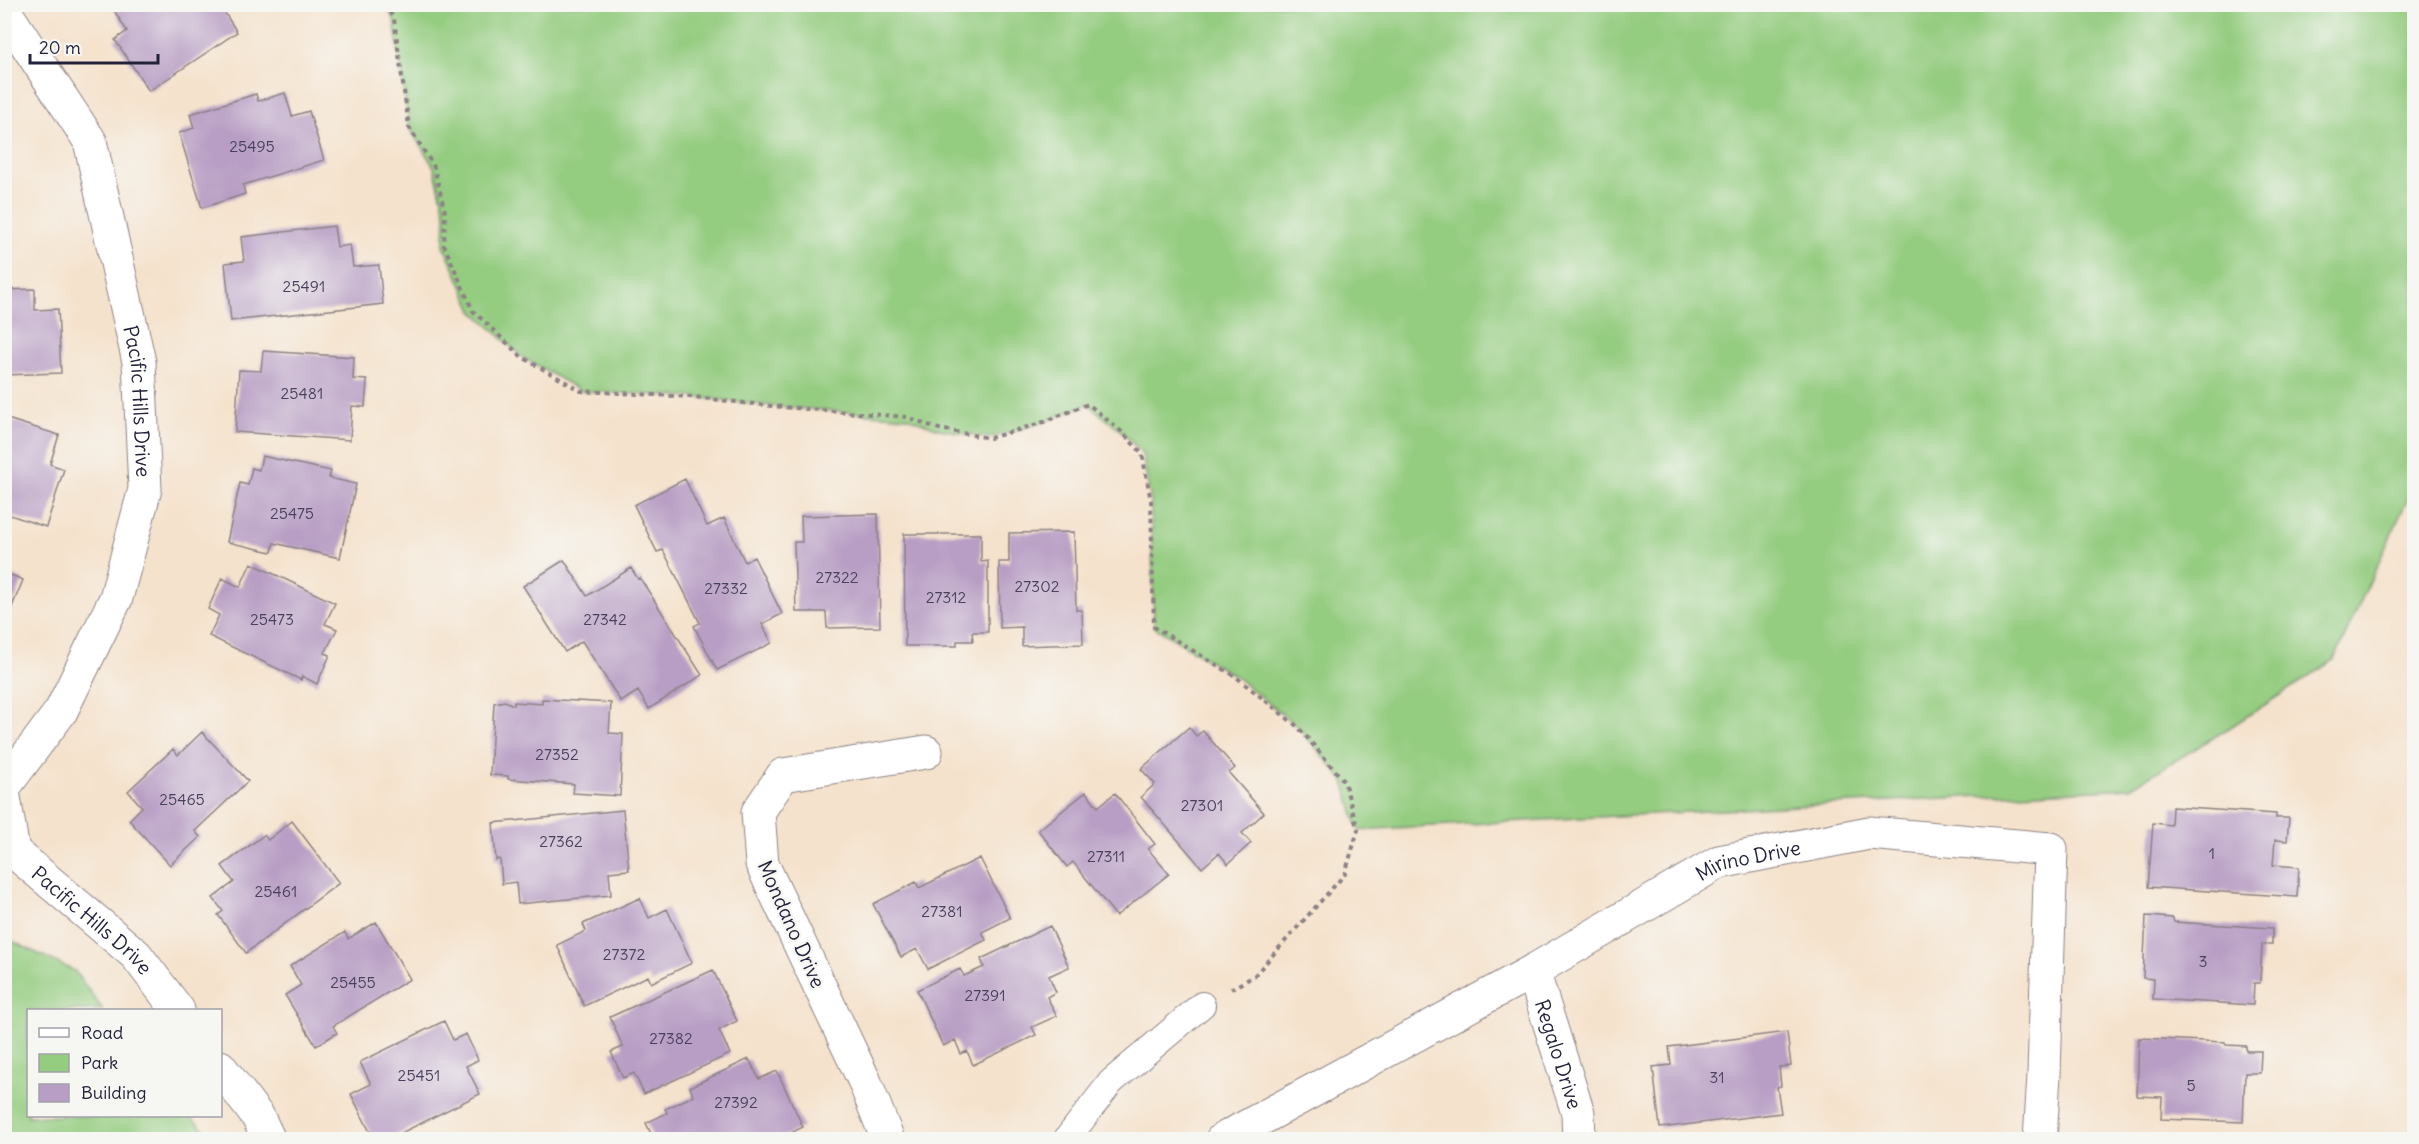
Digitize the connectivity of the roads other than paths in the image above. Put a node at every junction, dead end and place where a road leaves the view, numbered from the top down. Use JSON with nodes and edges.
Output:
{"nodes":[{"id":1,"x":4,"y":10,"type":"edge"},
{"id":2,"x":926,"y":752,"type":"dead end"},
{"id":3,"x":4,"y":787,"type":"edge"},
{"id":4,"x":4,"y":797,"type":"edge"},
{"id":5,"x":1533,"y":971,"type":"junction"},
{"id":6,"x":1202,"y":1005,"type":"road end"},
{"id":7,"x":176,"y":1009,"type":"edge"},
{"id":8,"x":222,"y":1070,"type":"edge"},
{"id":9,"x":269,"y":1140,"type":"edge"},
{"id":10,"x":888,"y":1140,"type":"edge"},
{"id":11,"x":1066,"y":1140,"type":"edge"},
{"id":12,"x":1222,"y":1140,"type":"edge"},
{"id":13,"x":1579,"y":1140,"type":"edge"},
{"id":14,"x":2040,"y":1140,"type":"edge"}],
"edges":[{"from":1,"to":3,"type":"street","name":"Pacific Hills Drive"},
{"from":2,"to":10,"type":"street","name":"Mondano Drive"},
{"from":4,"to":7,"type":"street","name":"Pacific Hills Drive"},
{"from":5,"to":12,"type":"street","name":"Mirino Drive"},
{"from":5,"to":13,"type":"street","name":"Regalo Drive"},
{"from":5,"to":14,"type":"street","name":"Mirino Drive"},
{"from":6,"to":11,"type":"lane"},
{"from":8,"to":9,"type":"street"}]}
